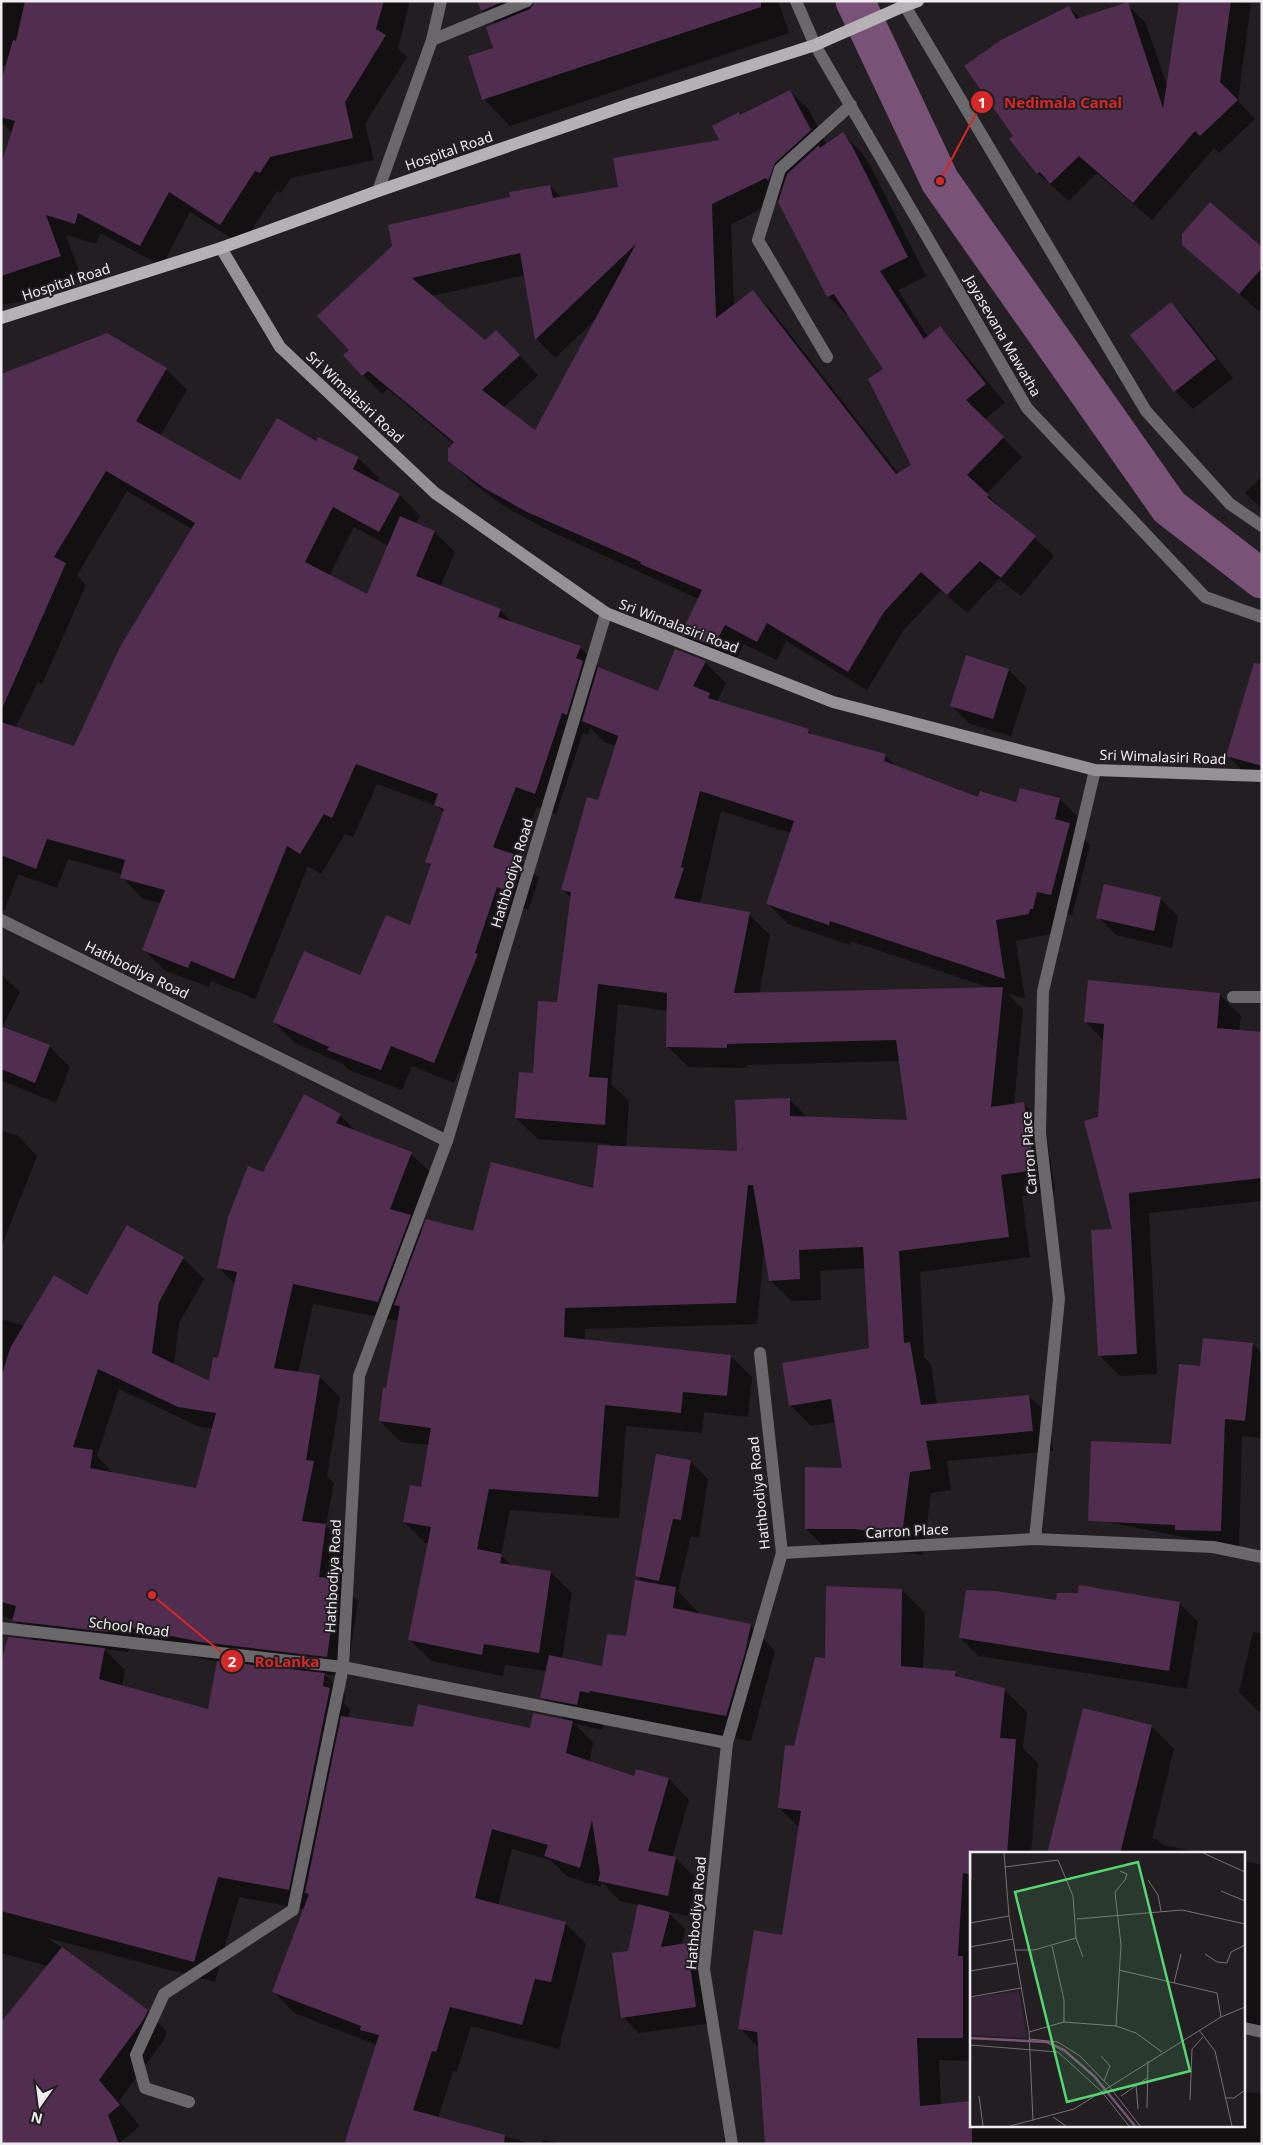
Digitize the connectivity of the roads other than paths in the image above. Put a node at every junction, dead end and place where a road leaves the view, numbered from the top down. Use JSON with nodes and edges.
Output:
{"nodes":[{"id":1,"x":442,"y":1,"type":"edge"},
{"id":2,"x":527,"y":1,"type":"edge"},
{"id":3,"x":796,"y":1,"type":"edge"},
{"id":4,"x":918,"y":1,"type":"edge"},
{"id":5,"x":903,"y":3,"type":"edge"},
{"id":6,"x":432,"y":40,"type":"junction"},
{"id":7,"x":814,"y":45,"type":"junction"},
{"id":8,"x":851,"y":105,"type":"junction"},
{"id":9,"x":378,"y":191,"type":"junction"},
{"id":10,"x":221,"y":248,"type":"junction"},
{"id":11,"x":1,"y":318,"type":"edge"},
{"id":12,"x":827,"y":356,"type":"dead end"},
{"id":13,"x":1262,"y":526,"type":"edge"},
{"id":14,"x":606,"y":613,"type":"junction"},
{"id":15,"x":1262,"y":617,"type":"edge"},
{"id":16,"x":1095,"y":770,"type":"junction"},
{"id":17,"x":1262,"y":776,"type":"edge"},
{"id":18,"x":1,"y":920,"type":"edge"},
{"id":19,"x":1233,"y":996,"type":"dead end"},
{"id":20,"x":1262,"y":996,"type":"edge"},
{"id":21,"x":447,"y":1141,"type":"junction"},
{"id":22,"x":760,"y":1353,"type":"dead end"},
{"id":23,"x":1035,"y":1539,"type":"junction"},
{"id":24,"x":782,"y":1553,"type":"junction"},
{"id":25,"x":1262,"y":1557,"type":"edge"},
{"id":26,"x":1,"y":1628,"type":"edge"},
{"id":27,"x":343,"y":1667,"type":"junction"},
{"id":28,"x":727,"y":1743,"type":"junction"},
{"id":29,"x":1246,"y":2028,"type":"edge"},
{"id":30,"x":1262,"y":2032,"type":"edge"},
{"id":31,"x":189,"y":2102,"type":"dead end"},
{"id":32,"x":732,"y":2144,"type":"edge"}],
"edges":[{"from":1,"to":6,"type":"street"},
{"from":2,"to":6,"type":"street"},
{"from":3,"to":7,"type":"street","name":"Jayasevana Mawatha"},
{"from":4,"to":5,"type":"main road","name":"Hospital Road"},
{"from":5,"to":7,"type":"main road","name":"Hospital Road"},
{"from":5,"to":13,"type":"street"},
{"from":6,"to":9,"type":"street"},
{"from":7,"to":8,"type":"street","name":"Jayasevana Mawatha"},
{"from":7,"to":9,"type":"main road","name":"Hospital Road"},
{"from":8,"to":12,"type":"street"},
{"from":8,"to":15,"type":"street","name":"Jayasevana Mawatha"},
{"from":9,"to":10,"type":"main road","name":"Hospital Road"},
{"from":10,"to":11,"type":"main road","name":"Hospital Road"},
{"from":10,"to":14,"type":"street","name":"Sri Wimalasiri Road"},
{"from":14,"to":16,"type":"street","name":"Sri Wimalasiri Road"},
{"from":14,"to":21,"type":"street","name":"Hathbodiya Road"},
{"from":16,"to":17,"type":"street","name":"Sri Wimalasiri Road"},
{"from":16,"to":23,"type":"street","name":"Carron Place"},
{"from":18,"to":21,"type":"street","name":"Hathbodiya Road"},
{"from":19,"to":20,"type":"street"},
{"from":21,"to":27,"type":"street","name":"Hathbodiya Road"},
{"from":22,"to":24,"type":"street","name":"Hathbodiya Road"},
{"from":23,"to":24,"type":"street","name":"Carron Place"},
{"from":23,"to":25,"type":"street","name":"Carron Place"},
{"from":24,"to":28,"type":"street","name":"Hathbodiya Road"},
{"from":26,"to":27,"type":"street","name":"School Road"},
{"from":27,"to":28,"type":"street"},
{"from":27,"to":31,"type":"street","name":"Hathbodiya Road"},
{"from":28,"to":32,"type":"street","name":"Hathbodiya Road"},
{"from":29,"to":30,"type":"street"}]}
